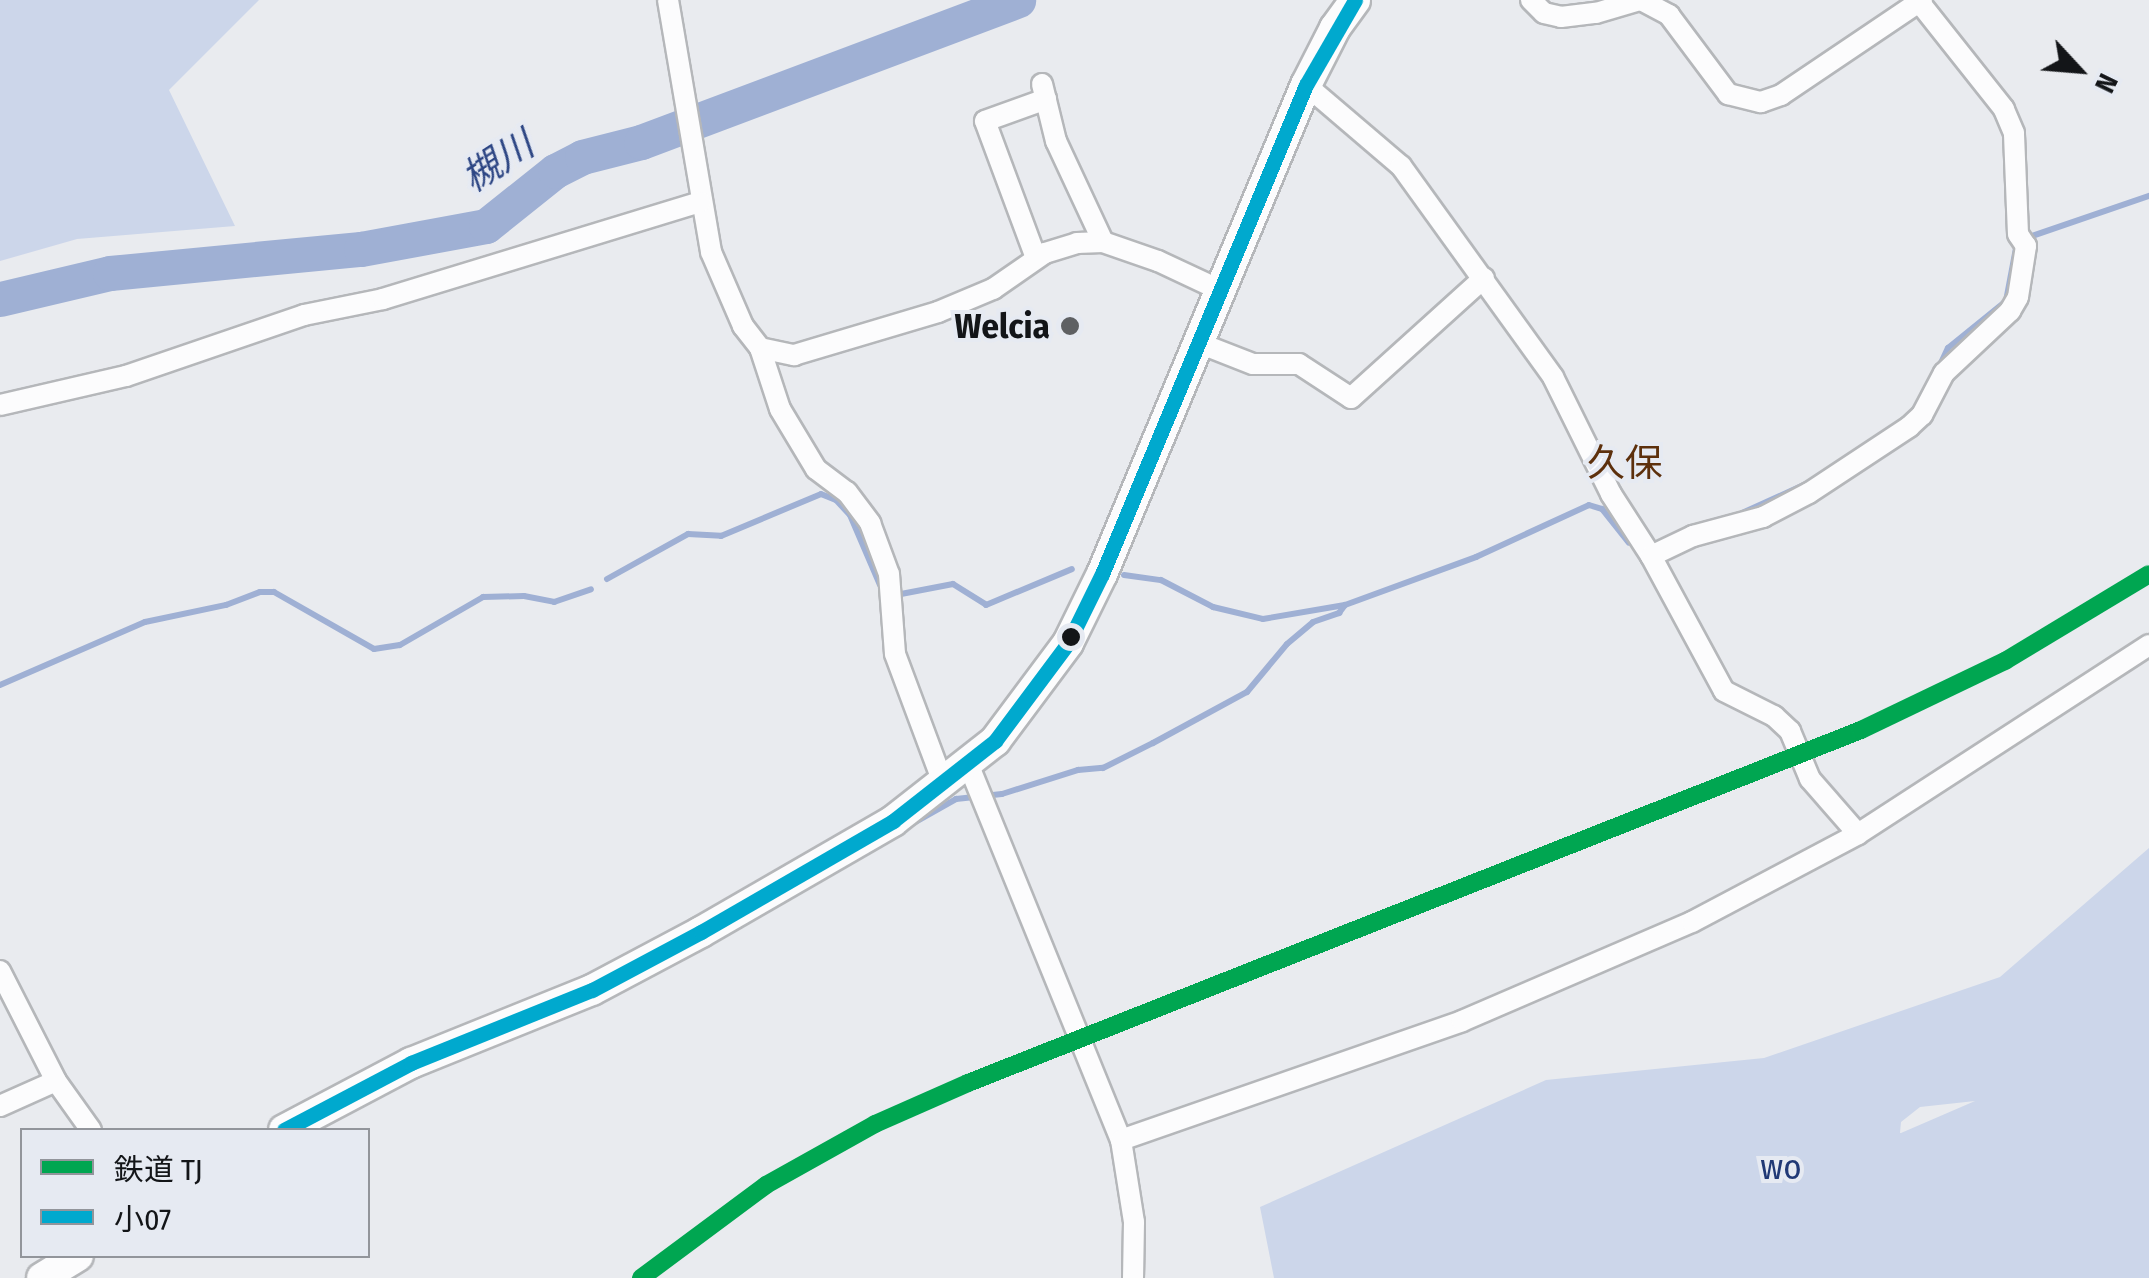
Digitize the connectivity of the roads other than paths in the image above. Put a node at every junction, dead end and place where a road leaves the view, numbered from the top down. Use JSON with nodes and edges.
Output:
{"nodes":[{"id":1,"x":668,"y":0,"type":"edge"},
{"id":2,"x":1355,"y":0,"type":"edge"},
{"id":3,"x":1531,"y":0,"type":"edge"},
{"id":4,"x":1640,"y":0,"type":"edge"},
{"id":5,"x":1921,"y":1,"type":"edge"},
{"id":6,"x":1306,"y":85,"type":"junction"},
{"id":7,"x":701,"y":202,"type":"junction"},
{"id":8,"x":1103,"y":242,"type":"junction"},
{"id":9,"x":1036,"y":258,"type":"junction"},
{"id":10,"x":1484,"y":278,"type":"junction"},
{"id":11,"x":1222,"y":291,"type":"junction"},
{"id":12,"x":1199,"y":343,"type":"junction"},
{"id":13,"x":760,"y":348,"type":"junction"},
{"id":14,"x":0,"y":404,"type":"edge"},
{"id":15,"x":1652,"y":556,"type":"junction"},
{"id":16,"x":2149,"y":645,"type":"edge"},
{"id":17,"x":969,"y":766,"type":"junction"},
{"id":18,"x":944,"y":784,"type":"junction"},
{"id":19,"x":1858,"y":834,"type":"junction"},
{"id":20,"x":0,"y":971,"type":"edge"},
{"id":21,"x":56,"y":1080,"type":"junction"},
{"id":22,"x":0,"y":1106,"type":"edge"},
{"id":23,"x":90,"y":1128,"type":"edge"},
{"id":24,"x":288,"y":1128,"type":"edge"},
{"id":25,"x":1121,"y":1140,"type":"junction"},
{"id":26,"x":75,"y":1258,"type":"edge"},
{"id":27,"x":42,"y":1278,"type":"edge"},
{"id":28,"x":1133,"y":1278,"type":"edge"}],
"edges":[{"from":1,"to":7,"type":"street"},
{"from":2,"to":6,"type":"highway"},
{"from":3,"to":4,"type":"street"},
{"from":4,"to":5,"type":"street"},
{"from":5,"to":15,"type":"street"},
{"from":6,"to":10,"type":"street"},
{"from":6,"to":11,"type":"highway"},
{"from":7,"to":13,"type":"street"},
{"from":7,"to":14,"type":"street"},
{"from":8,"to":9,"type":"street"},
{"from":8,"to":9,"type":"street"},
{"from":8,"to":11,"type":"street"},
{"from":9,"to":13,"type":"street"},
{"from":10,"to":12,"type":"street"},
{"from":10,"to":15,"type":"street"},
{"from":11,"to":12,"type":"highway"},
{"from":12,"to":17,"type":"highway"},
{"from":13,"to":18,"type":"street"},
{"from":15,"to":19,"type":"street"},
{"from":16,"to":19,"type":"street"},
{"from":17,"to":18,"type":"highway"},
{"from":17,"to":25,"type":"street"},
{"from":18,"to":24,"type":"highway"},
{"from":19,"to":25,"type":"street"},
{"from":20,"to":21,"type":"street"},
{"from":21,"to":22,"type":"street"},
{"from":21,"to":23,"type":"street"},
{"from":25,"to":28,"type":"street"},
{"from":26,"to":27,"type":"highway"}]}
